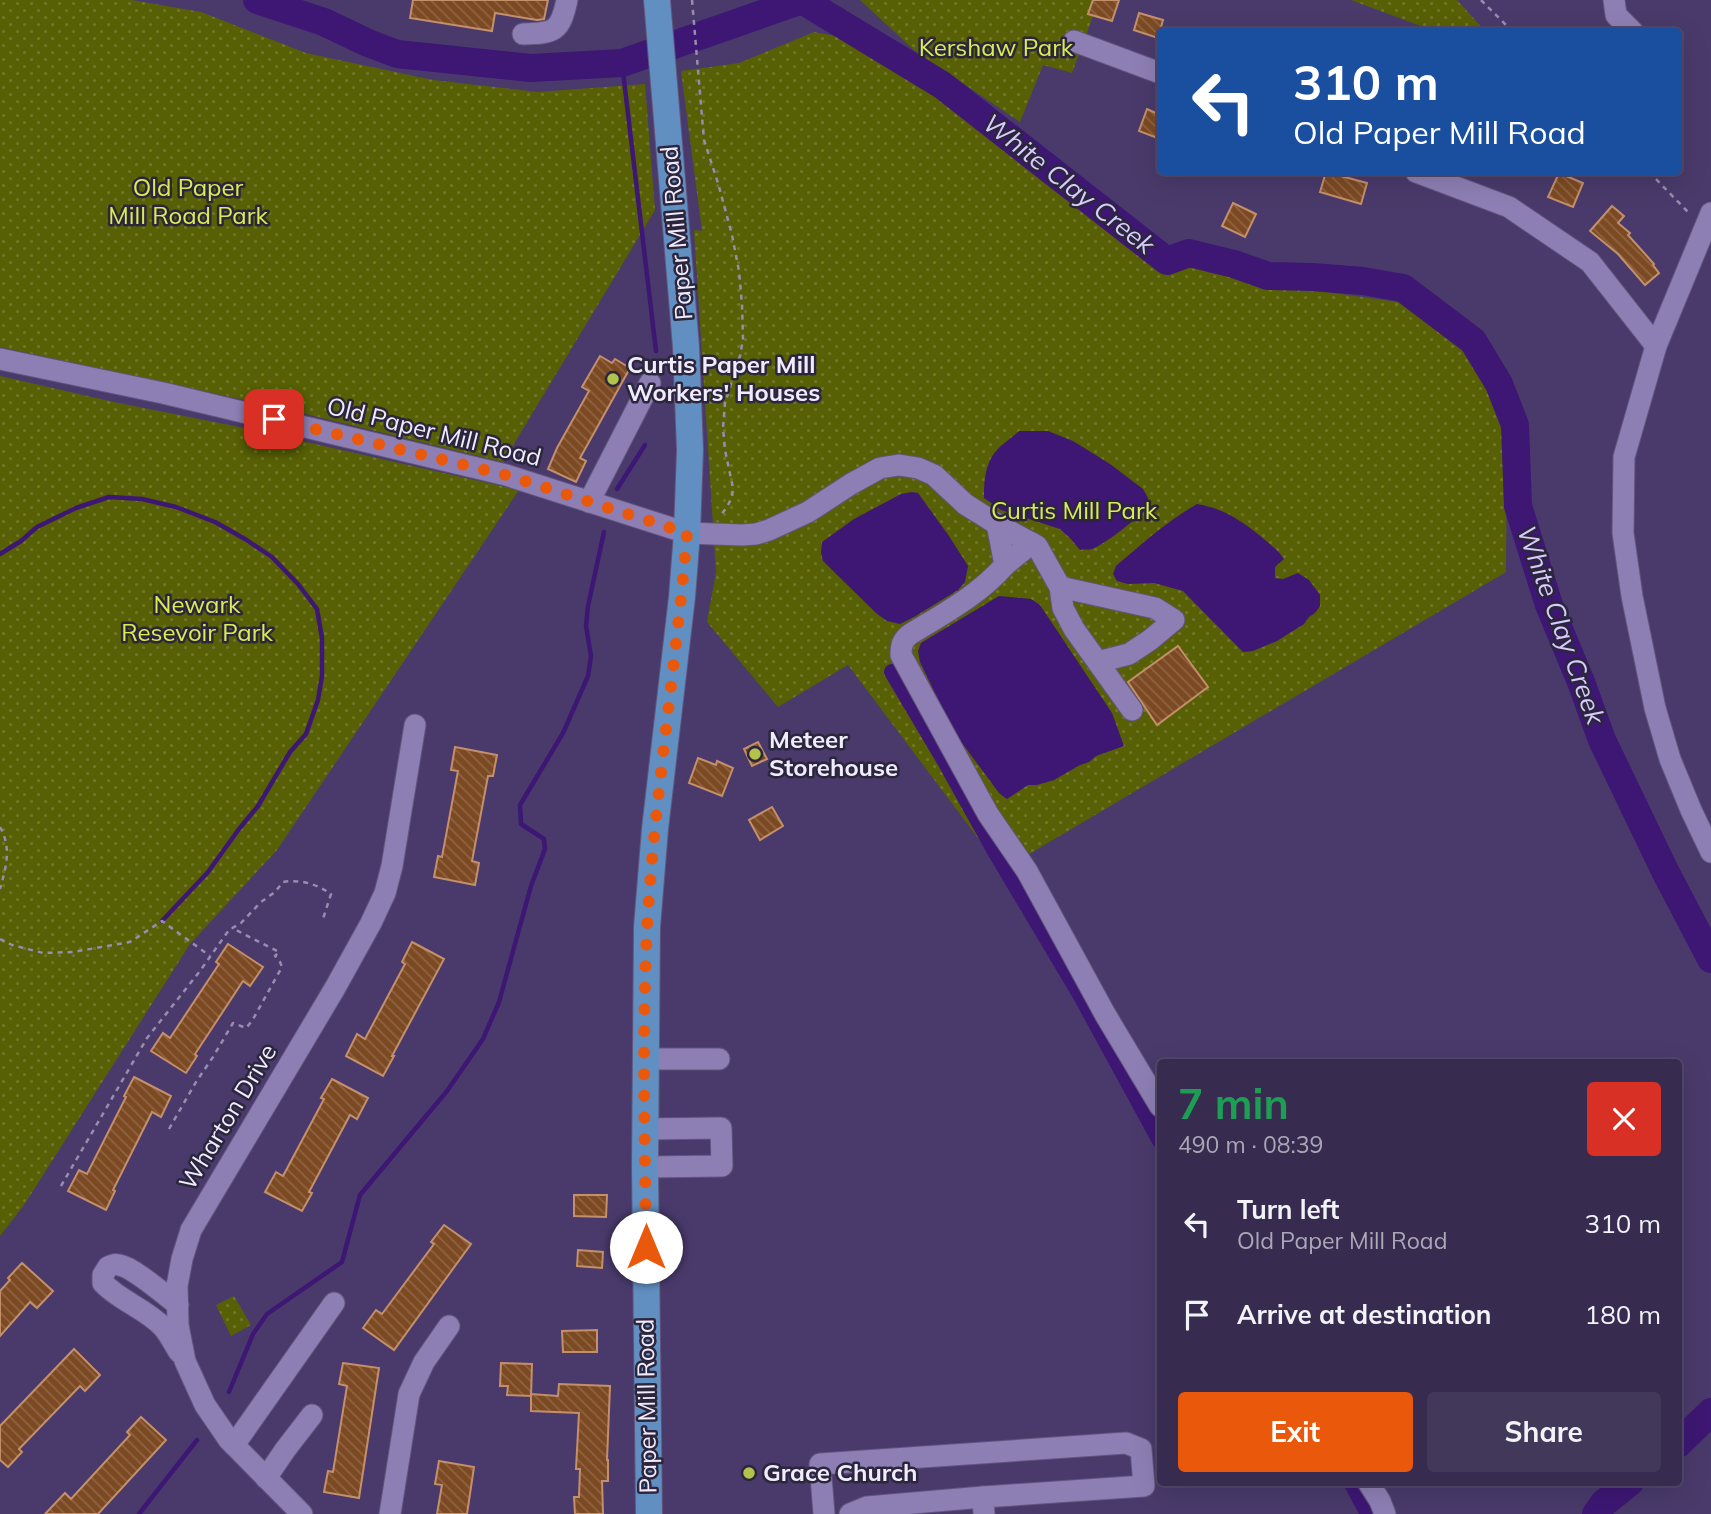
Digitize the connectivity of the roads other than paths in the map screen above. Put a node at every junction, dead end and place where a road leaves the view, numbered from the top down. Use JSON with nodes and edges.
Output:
{"nodes":[{"id":1,"x":567,"y":0,"type":"edge"},
{"id":2,"x":657,"y":0,"type":"edge"},
{"id":3,"x":1614,"y":0,"type":"edge"},
{"id":4,"x":1629,"y":28,"type":"edge"},
{"id":5,"x":523,"y":34,"type":"dead end"},
{"id":6,"x":1074,"y":41,"type":"dead end"},
{"id":7,"x":1157,"y":73,"type":"edge"},
{"id":8,"x":1424,"y":175,"type":"edge"},
{"id":9,"x":1707,"y":222,"type":"edge"},
{"id":10,"x":1656,"y":346,"type":"junction"},
{"id":11,"x":0,"y":359,"type":"edge"},
{"id":12,"x":650,"y":383,"type":"dead end"},
{"id":13,"x":589,"y":502,"type":"junction"},
{"id":14,"x":998,"y":524,"type":"junction"},
{"id":15,"x":687,"y":533,"type":"junction"},
{"id":16,"x":1032,"y":543,"type":"junction"},
{"id":17,"x":1005,"y":565,"type":"junction"},
{"id":18,"x":1060,"y":587,"type":"junction"},
{"id":19,"x":1098,"y":662,"type":"junction"},
{"id":20,"x":1132,"y":710,"type":"dead end"},
{"id":21,"x":415,"y":725,"type":"dead end"},
{"id":22,"x":1711,"y":852,"type":"edge"},
{"id":23,"x":645,"y":1059,"type":"junction"},
{"id":24,"x":719,"y":1059,"type":"dead end"},
{"id":25,"x":1157,"y":1102,"type":"edge"},
{"id":26,"x":645,"y":1129,"type":"junction"},
{"id":27,"x":645,"y":1167,"type":"junction"},
{"id":28,"x":334,"y":1303,"type":"dead end"},
{"id":29,"x":178,"y":1305,"type":"junction"},
{"id":30,"x":449,"y":1326,"type":"dead end"},
{"id":31,"x":185,"y":1361,"type":"junction"},
{"id":32,"x":312,"y":1415,"type":"dead end"},
{"id":33,"x":234,"y":1445,"type":"junction"},
{"id":34,"x":266,"y":1478,"type":"junction"},
{"id":35,"x":1371,"y":1486,"type":"edge"},
{"id":36,"x":984,"y":1505,"type":"edge"},
{"id":37,"x":302,"y":1514,"type":"edge"},
{"id":38,"x":390,"y":1514,"type":"edge"},
{"id":39,"x":649,"y":1514,"type":"edge"},
{"id":40,"x":824,"y":1514,"type":"edge"},
{"id":41,"x":849,"y":1514,"type":"edge"},
{"id":42,"x":1385,"y":1514,"type":"edge"}],
"edges":[{"from":1,"to":5,"type":"street"},
{"from":2,"to":15,"type":"main road","name":"Paper Mill Road"},
{"from":3,"to":4,"type":"street"},
{"from":6,"to":7,"type":"street"},
{"from":8,"to":10,"type":"street"},
{"from":9,"to":10,"type":"street"},
{"from":10,"to":22,"type":"street"},
{"from":11,"to":13,"type":"street","name":"Old Paper Mill Road"},
{"from":12,"to":13,"type":"street"},
{"from":13,"to":15,"type":"street","name":"Old Paper Mill Road"},
{"from":14,"to":15,"type":"street","name":"Old Paper Mill Road"},
{"from":14,"to":16,"type":"street"},
{"from":14,"to":17,"type":"street"},
{"from":15,"to":23,"type":"main road","name":"Paper Mill Road"},
{"from":16,"to":17,"type":"street"},
{"from":16,"to":18,"type":"street"},
{"from":17,"to":25,"type":"street"},
{"from":18,"to":19,"type":"street"},
{"from":18,"to":19,"type":"street"},
{"from":19,"to":20,"type":"street"},
{"from":21,"to":29,"type":"street","name":"Wharton Drive"},
{"from":23,"to":24,"type":"street"},
{"from":23,"to":26,"type":"main road","name":"Paper Mill Road"},
{"from":26,"to":27,"type":"main road","name":"Paper Mill Road"},
{"from":26,"to":27,"type":"street"},
{"from":27,"to":39,"type":"main road","name":"Paper Mill Road"},
{"from":28,"to":33,"type":"street"},
{"from":29,"to":31,"type":"street","name":"Wharton Drive"},
{"from":29,"to":31,"type":"street"},
{"from":30,"to":38,"type":"street"},
{"from":31,"to":33,"type":"street","name":"Wharton Drive"},
{"from":32,"to":34,"type":"street"},
{"from":33,"to":34,"type":"street","name":"Wharton Drive"},
{"from":34,"to":37,"type":"street","name":"Wharton Drive"},
{"from":35,"to":42,"type":"street"},
{"from":36,"to":40,"type":"street"},
{"from":36,"to":41,"type":"street"}]}
